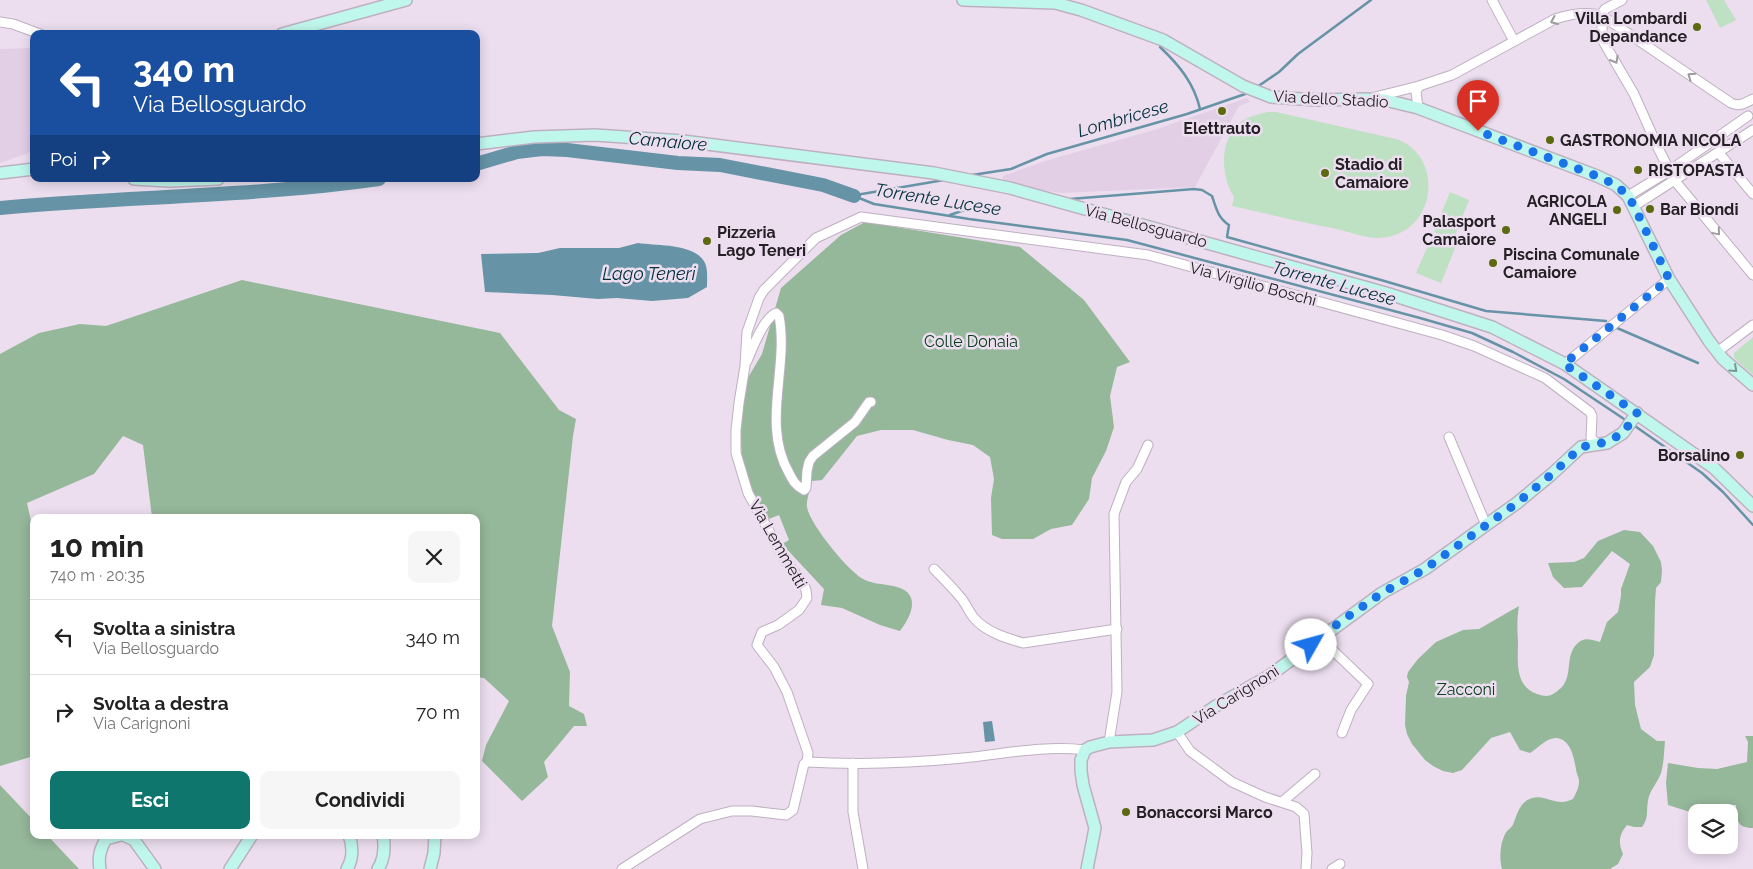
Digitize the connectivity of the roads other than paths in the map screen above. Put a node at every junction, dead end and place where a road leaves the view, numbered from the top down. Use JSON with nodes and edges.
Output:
{"nodes":[{"id":1,"x":403,"y":0,"type":"edge"},
{"id":2,"x":963,"y":0,"type":"edge"},
{"id":3,"x":1492,"y":0,"type":"edge"},
{"id":4,"x":1622,"y":0,"type":"edge"},
{"id":5,"x":1055,"y":2,"type":"edge"},
{"id":6,"x":1602,"y":8,"type":"edge"},
{"id":7,"x":0,"y":22,"type":"edge"},
{"id":8,"x":30,"y":30,"type":"edge"},
{"id":9,"x":296,"y":30,"type":"edge"},
{"id":10,"x":1514,"y":41,"type":"junction"},
{"id":11,"x":1419,"y":86,"type":"junction"},
{"id":12,"x":1366,"y":99,"type":"junction"},
{"id":13,"x":1753,"y":99,"type":"edge"},
{"id":14,"x":1742,"y":105,"type":"junction"},
{"id":15,"x":1418,"y":108,"type":"junction"},
{"id":16,"x":1751,"y":118,"type":"edge"},
{"id":17,"x":1753,"y":130,"type":"edge"},
{"id":18,"x":480,"y":144,"type":"edge"},
{"id":19,"x":1719,"y":153,"type":"junction"},
{"id":20,"x":30,"y":168,"type":"edge"},
{"id":21,"x":1669,"y":171,"type":"junction"},
{"id":22,"x":0,"y":173,"type":"edge"},
{"id":23,"x":1675,"y":182,"type":"junction"},
{"id":24,"x":1753,"y":194,"type":"edge"},
{"id":25,"x":1631,"y":201,"type":"junction"},
{"id":26,"x":861,"y":217,"type":"joint"},
{"id":27,"x":1753,"y":275,"type":"edge"},
{"id":28,"x":1669,"y":279,"type":"junction"},
{"id":29,"x":1753,"y":325,"type":"edge"},
{"id":30,"x":1717,"y":352,"type":"junction"},
{"id":31,"x":1564,"y":364,"type":"junction"},
{"id":32,"x":746,"y":366,"type":"junction"},
{"id":33,"x":1753,"y":385,"type":"edge"},
{"id":34,"x":871,"y":402,"type":"dead end"},
{"id":35,"x":1637,"y":413,"type":"junction"},
{"id":36,"x":1449,"y":437,"type":"dead end"},
{"id":37,"x":1148,"y":444,"type":"dead end"},
{"id":38,"x":1597,"y":444,"type":"junction"},
{"id":39,"x":1753,"y":506,"type":"edge"},
{"id":40,"x":1486,"y":526,"type":"junction"},
{"id":41,"x":934,"y":569,"type":"dead end"},
{"id":42,"x":1117,"y":629,"type":"junction"},
{"id":43,"x":1321,"y":639,"type":"junction"},
{"id":44,"x":1177,"y":732,"type":"junction"},
{"id":45,"x":1342,"y":733,"type":"dead end"},
{"id":46,"x":1109,"y":742,"type":"junction"},
{"id":47,"x":1085,"y":750,"type":"junction"},
{"id":48,"x":807,"y":762,"type":"junction"},
{"id":49,"x":853,"y":763,"type":"junction"},
{"id":50,"x":1315,"y":774,"type":"dead end"},
{"id":51,"x":1282,"y":802,"type":"junction"},
{"id":52,"x":106,"y":839,"type":"edge"},
{"id":53,"x":132,"y":839,"type":"edge"},
{"id":54,"x":249,"y":839,"type":"edge"},
{"id":55,"x":351,"y":839,"type":"edge"},
{"id":56,"x":384,"y":839,"type":"edge"},
{"id":57,"x":435,"y":839,"type":"edge"},
{"id":58,"x":100,"y":869,"type":"edge"},
{"id":59,"x":155,"y":869,"type":"edge"},
{"id":60,"x":230,"y":869,"type":"edge"},
{"id":61,"x":347,"y":869,"type":"edge"},
{"id":62,"x":378,"y":869,"type":"edge"},
{"id":63,"x":430,"y":869,"type":"edge"},
{"id":64,"x":622,"y":869,"type":"edge"},
{"id":65,"x":863,"y":869,"type":"edge"},
{"id":66,"x":1087,"y":869,"type":"edge"},
{"id":67,"x":1306,"y":869,"type":"edge"}],
"edges":[{"from":1,"to":9,"type":"street"},
{"from":2,"to":5,"type":"street","name":"Via dello Stadio"},
{"from":3,"to":10,"type":"street"},
{"from":4,"to":6,"type":"street"},
{"from":5,"to":12,"type":"street","name":"Via dello Stadio"},
{"from":6,"to":10,"type":"street","one_way":true},
{"from":14,"to":6,"type":"street","one_way":true},
{"from":6,"to":21,"type":"street","one_way":true},
{"from":7,"to":8,"type":"street"},
{"from":10,"to":11,"type":"street"},
{"from":11,"to":12,"type":"street"},
{"from":11,"to":15,"type":"street"},
{"from":12,"to":15,"type":"street","name":"Via dello Stadio"},
{"from":13,"to":14,"type":"street"},
{"from":14,"to":16,"type":"street"},
{"from":15,"to":25,"type":"street","name":"Via dello Stadio"},
{"from":16,"to":21,"type":"street"},
{"from":17,"to":19,"type":"street"},
{"from":18,"to":31,"type":"street","name":"Via Bellosguardo"},
{"from":19,"to":23,"type":"street"},
{"from":19,"to":24,"type":"street"},
{"from":20,"to":22,"type":"street"},
{"from":21,"to":23,"type":"street"},
{"from":21,"to":25,"type":"street"},
{"from":23,"to":25,"type":"street"},
{"from":23,"to":27,"type":"street","one_way":true},
{"from":25,"to":28,"type":"street"},
{"from":26,"to":32,"type":"street","name":"Via Lemmetti"},
{"from":26,"to":38,"type":"street","name":"Via Virgilio Boschi"},
{"from":28,"to":30,"type":"street"},
{"from":28,"to":31,"type":"street"},
{"from":29,"to":30,"type":"street"},
{"from":30,"to":33,"type":"street","one_way":true},
{"from":31,"to":35,"type":"street","name":"Via Bellosguardo"},
{"from":32,"to":34,"type":"street"},
{"from":32,"to":48,"type":"street","name":"Via Lemmetti"},
{"from":35,"to":38,"type":"street","name":"Via Carignoni"},
{"from":35,"to":39,"type":"street","name":"Via Bellosguardo"},
{"from":36,"to":40,"type":"street"},
{"from":37,"to":42,"type":"street"},
{"from":38,"to":40,"type":"street","name":"Via Carignoni"},
{"from":40,"to":43,"type":"street","name":"Via Carignoni"},
{"from":41,"to":42,"type":"street"},
{"from":42,"to":46,"type":"street"},
{"from":43,"to":44,"type":"street","name":"Via Carignoni"},
{"from":43,"to":45,"type":"street"},
{"from":44,"to":46,"type":"street","name":"Via Carignoni"},
{"from":44,"to":51,"type":"street"},
{"from":46,"to":47,"type":"street","name":"Via Carignoni"},
{"from":47,"to":49,"type":"street"},
{"from":47,"to":66,"type":"street"},
{"from":48,"to":49,"type":"street"},
{"from":48,"to":64,"type":"street"},
{"from":49,"to":65,"type":"street"},
{"from":50,"to":51,"type":"street"},
{"from":51,"to":67,"type":"street"},
{"from":52,"to":58,"type":"street"},
{"from":53,"to":59,"type":"street"},
{"from":54,"to":60,"type":"street"},
{"from":55,"to":61,"type":"street"},
{"from":56,"to":62,"type":"street"},
{"from":57,"to":63,"type":"street"}]}
